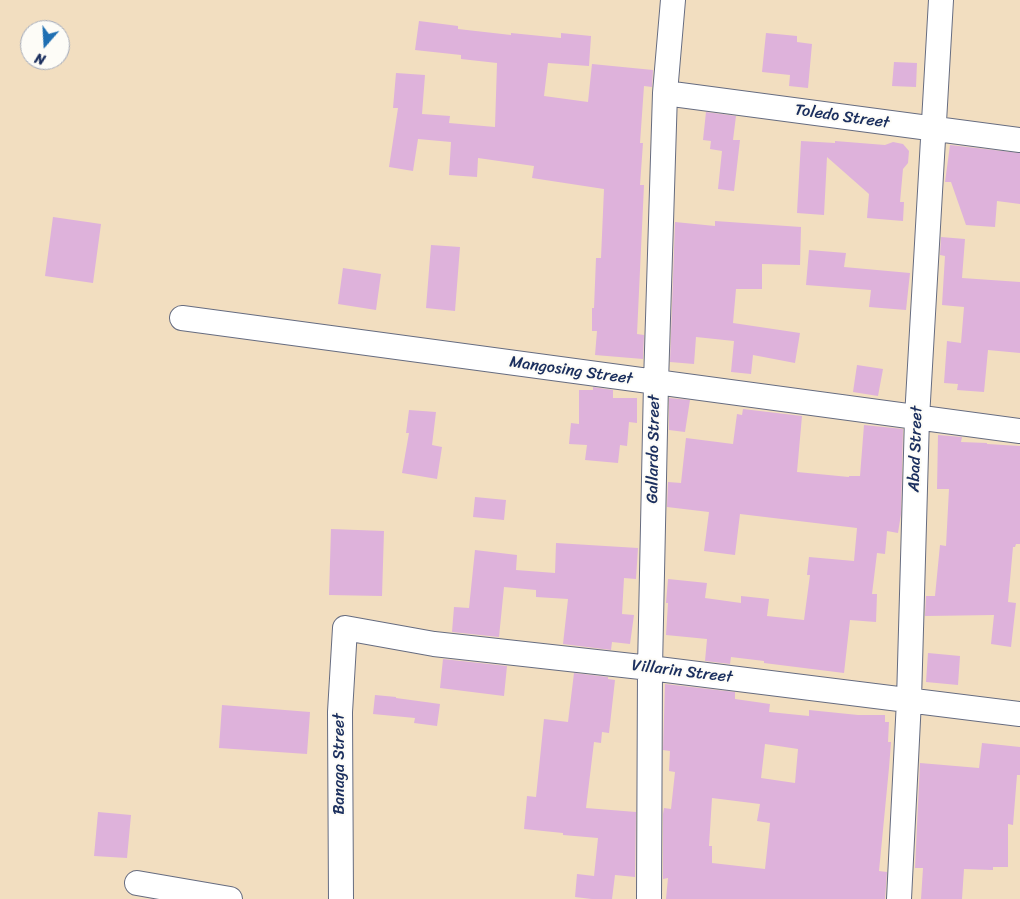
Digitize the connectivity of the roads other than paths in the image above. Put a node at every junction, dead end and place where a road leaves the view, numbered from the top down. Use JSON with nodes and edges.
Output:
{"nodes":[{"id":1,"x":672,"y":0,"type":"edge"},
{"id":2,"x":941,"y":0,"type":"edge"},
{"id":3,"x":665,"y":93,"type":"junction"},
{"id":4,"x":934,"y":129,"type":"junction"},
{"id":5,"x":1020,"y":140,"type":"edge"},
{"id":6,"x":182,"y":318,"type":"dead end"},
{"id":7,"x":656,"y":383,"type":"junction"},
{"id":8,"x":917,"y":418,"type":"junction"},
{"id":9,"x":1020,"y":431,"type":"edge"},
{"id":10,"x":345,"y":628,"type":"joint"},
{"id":11,"x":650,"y":668,"type":"junction"},
{"id":12,"x":909,"y":700,"type":"junction"},
{"id":13,"x":1020,"y":714,"type":"edge"},
{"id":14,"x":138,"y":883,"type":"dead end"},
{"id":15,"x":230,"y":899,"type":"edge"},
{"id":16,"x":341,"y":899,"type":"edge"},
{"id":17,"x":649,"y":899,"type":"edge"},
{"id":18,"x":899,"y":899,"type":"edge"}],
"edges":[{"from":1,"to":3,"type":"street","name":"Gallardo Street"},
{"from":2,"to":4,"type":"street","name":"Abad Street"},
{"from":3,"to":4,"type":"street","name":"Toledo Street"},
{"from":3,"to":7,"type":"street","name":"Gallardo Street"},
{"from":4,"to":5,"type":"street","name":"Toledo Street"},
{"from":4,"to":8,"type":"street","name":"Abad Street"},
{"from":6,"to":7,"type":"street","name":"Mangosing Street"},
{"from":7,"to":8,"type":"street","name":"Mangosing Street"},
{"from":7,"to":11,"type":"street","name":"Gallardo Street"},
{"from":8,"to":9,"type":"street","name":"Mangosing Street"},
{"from":8,"to":12,"type":"street","name":"Abad Street"},
{"from":10,"to":11,"type":"street","name":"Villarin Street"},
{"from":10,"to":16,"type":"street","name":"Banaga Street"},
{"from":11,"to":12,"type":"street","name":"Villarin Street"},
{"from":11,"to":17,"type":"street","name":"Gallardo Street"},
{"from":12,"to":13,"type":"street","name":"Villarin Street"},
{"from":12,"to":18,"type":"street","name":"Abad Street"},
{"from":14,"to":15,"type":"street"}]}
